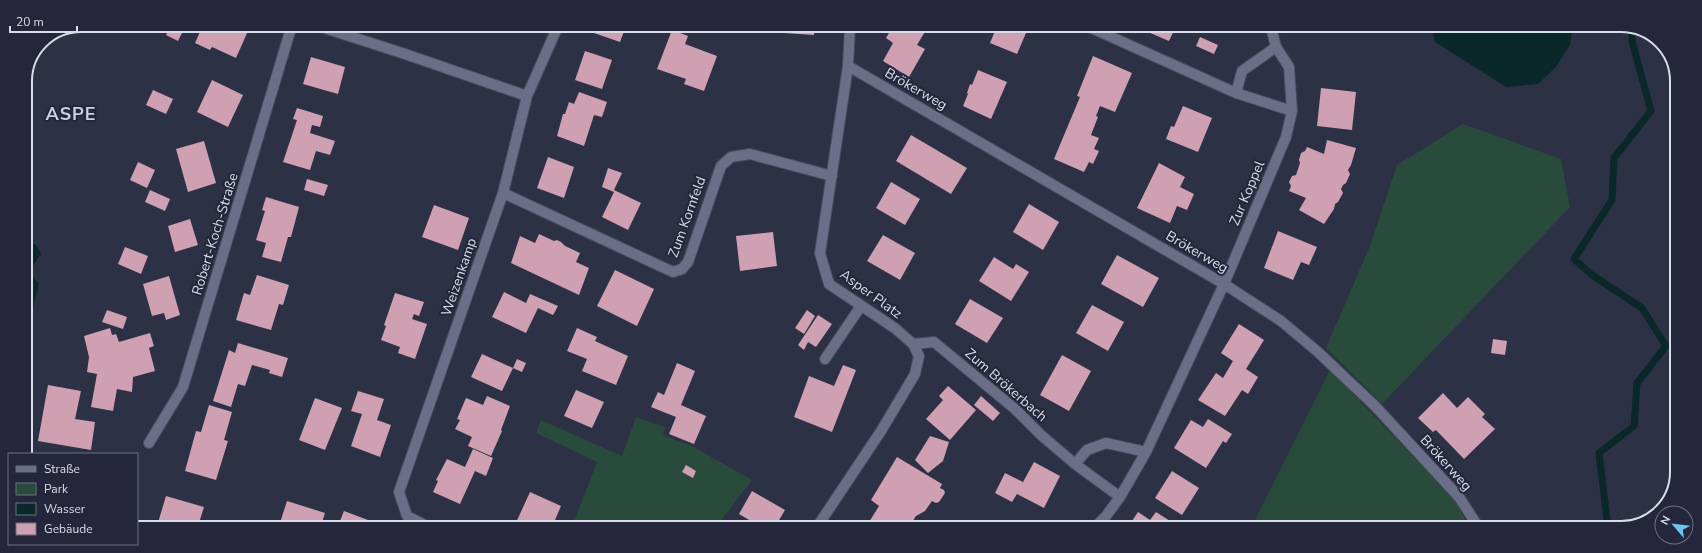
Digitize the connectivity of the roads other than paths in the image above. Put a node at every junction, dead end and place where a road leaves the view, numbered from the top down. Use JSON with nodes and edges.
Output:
{"nodes":[{"id":1,"x":290,"y":32,"type":"edge"},
{"id":2,"x":336,"y":32,"type":"edge"},
{"id":3,"x":555,"y":32,"type":"edge"},
{"id":4,"x":850,"y":32,"type":"edge"},
{"id":5,"x":1100,"y":32,"type":"edge"},
{"id":6,"x":1272,"y":32,"type":"edge"},
{"id":7,"x":1276,"y":47,"type":"junction"},
{"id":8,"x":848,"y":66,"type":"junction"},
{"id":9,"x":1236,"y":93,"type":"junction"},
{"id":10,"x":527,"y":96,"type":"junction"},
{"id":11,"x":1292,"y":111,"type":"junction"},
{"id":12,"x":832,"y":176,"type":"junction"},
{"id":13,"x":503,"y":193,"type":"junction"},
{"id":14,"x":1224,"y":284,"type":"junction"},
{"id":15,"x":861,"y":306,"type":"junction"},
{"id":16,"x":913,"y":344,"type":"junction"},
{"id":17,"x":825,"y":359,"type":"dead end"},
{"id":18,"x":149,"y":443,"type":"dead end"},
{"id":19,"x":1146,"y":452,"type":"junction"},
{"id":20,"x":1075,"y":464,"type":"junction"},
{"id":21,"x":1120,"y":497,"type":"junction"},
{"id":22,"x":418,"y":521,"type":"edge"},
{"id":23,"x":821,"y":521,"type":"edge"},
{"id":24,"x":1101,"y":521,"type":"edge"},
{"id":25,"x":1474,"y":521,"type":"edge"}],
"edges":[{"from":1,"to":18,"type":"street","name":"Robert-Koch-Straße"},
{"from":2,"to":10,"type":"street"},
{"from":3,"to":10,"type":"street","name":"Weizenkamp"},
{"from":4,"to":8,"type":"street","name":"Asper Platz"},
{"from":5,"to":9,"type":"street"},
{"from":6,"to":7,"type":"street","name":"Zur Koppel"},
{"from":7,"to":9,"type":"street"},
{"from":7,"to":11,"type":"street","name":"Zur Koppel"},
{"from":8,"to":12,"type":"street","name":"Asper Platz"},
{"from":8,"to":14,"type":"street","name":"Brökerweg"},
{"from":9,"to":11,"type":"street"},
{"from":10,"to":13,"type":"street","name":"Weizenkamp"},
{"from":11,"to":14,"type":"street","name":"Zur Koppel"},
{"from":12,"to":13,"type":"street","name":"Zum Kornfeld"},
{"from":12,"to":15,"type":"street","name":"Asper Platz"},
{"from":13,"to":22,"type":"street","name":"Weizenkamp"},
{"from":14,"to":19,"type":"street"},
{"from":14,"to":25,"type":"street","name":"Brökerweg"},
{"from":15,"to":16,"type":"street","name":"Asper Platz"},
{"from":15,"to":17,"type":"street"},
{"from":16,"to":20,"type":"street","name":"Zum Brökerbach"},
{"from":16,"to":23,"type":"street"},
{"from":19,"to":20,"type":"street"},
{"from":19,"to":21,"type":"street"},
{"from":20,"to":21,"type":"street","name":"Zum Brökerbach"},
{"from":21,"to":24,"type":"street"}]}
